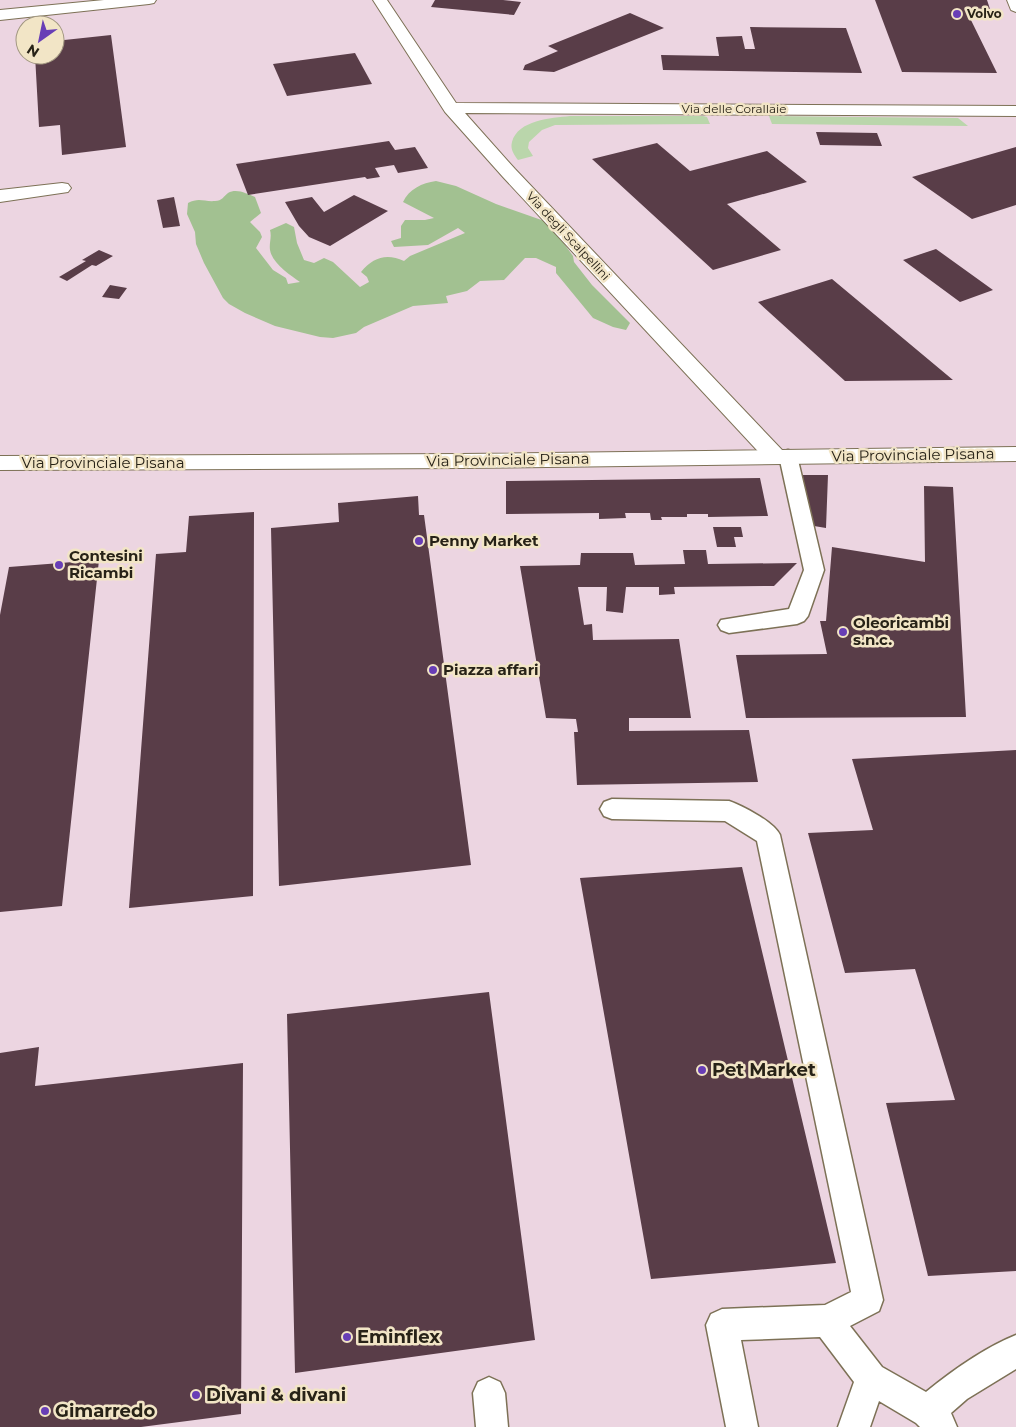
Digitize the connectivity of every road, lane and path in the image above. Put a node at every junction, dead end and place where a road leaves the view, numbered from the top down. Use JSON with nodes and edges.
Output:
{"nodes":[{"id":1,"x":149,"y":0,"type":"edge"},
{"id":2,"x":380,"y":0,"type":"edge"},
{"id":3,"x":1014,"y":0,"type":"edge"},
{"id":4,"x":1016,"y":7,"type":"edge"},
{"id":5,"x":0,"y":16,"type":"edge"},
{"id":6,"x":451,"y":108,"type":"junction"},
{"id":7,"x":1016,"y":111,"type":"edge"},
{"id":8,"x":62,"y":188,"type":"dead end"},
{"id":9,"x":0,"y":196,"type":"edge"},
{"id":10,"x":1016,"y":454,"type":"edge"},
{"id":11,"x":781,"y":456,"type":"junction"},
{"id":12,"x":0,"y":464,"type":"edge"},
{"id":13,"x":729,"y":625,"type":"dead end"},
{"id":14,"x":612,"y":809,"type":"dead end"},
{"id":15,"x":826,"y":1321,"type":"junction"},
{"id":16,"x":1016,"y":1351,"type":"edge"},
{"id":17,"x":872,"y":1378,"type":"junction"},
{"id":18,"x":489,"y":1393,"type":"dead end"},
{"id":19,"x":935,"y":1419,"type":"edge"},
{"id":20,"x":492,"y":1427,"type":"edge"},
{"id":21,"x":742,"y":1427,"type":"edge"},
{"id":22,"x":854,"y":1427,"type":"edge"}],
"edges":[{"from":1,"to":5,"type":"street"},
{"from":2,"to":6,"type":"street","name":"Via degli Scalpellini"},
{"from":3,"to":4,"type":"street"},
{"from":6,"to":7,"type":"street","name":"Via delle Corallaie"},
{"from":6,"to":11,"type":"street","name":"Via degli Scalpellini"},
{"from":8,"to":9,"type":"street"},
{"from":10,"to":11,"type":"street","name":"Via Provinciale Pisana"},
{"from":11,"to":12,"type":"street","name":"Via Provinciale Pisana"},
{"from":11,"to":13,"type":"lane"},
{"from":14,"to":15,"type":"lane"},
{"from":15,"to":17,"type":"lane"},
{"from":15,"to":21,"type":"lane"},
{"from":16,"to":19,"type":"lane"},
{"from":17,"to":19,"type":"lane"},
{"from":17,"to":22,"type":"lane"},
{"from":18,"to":20,"type":"lane"}]}
